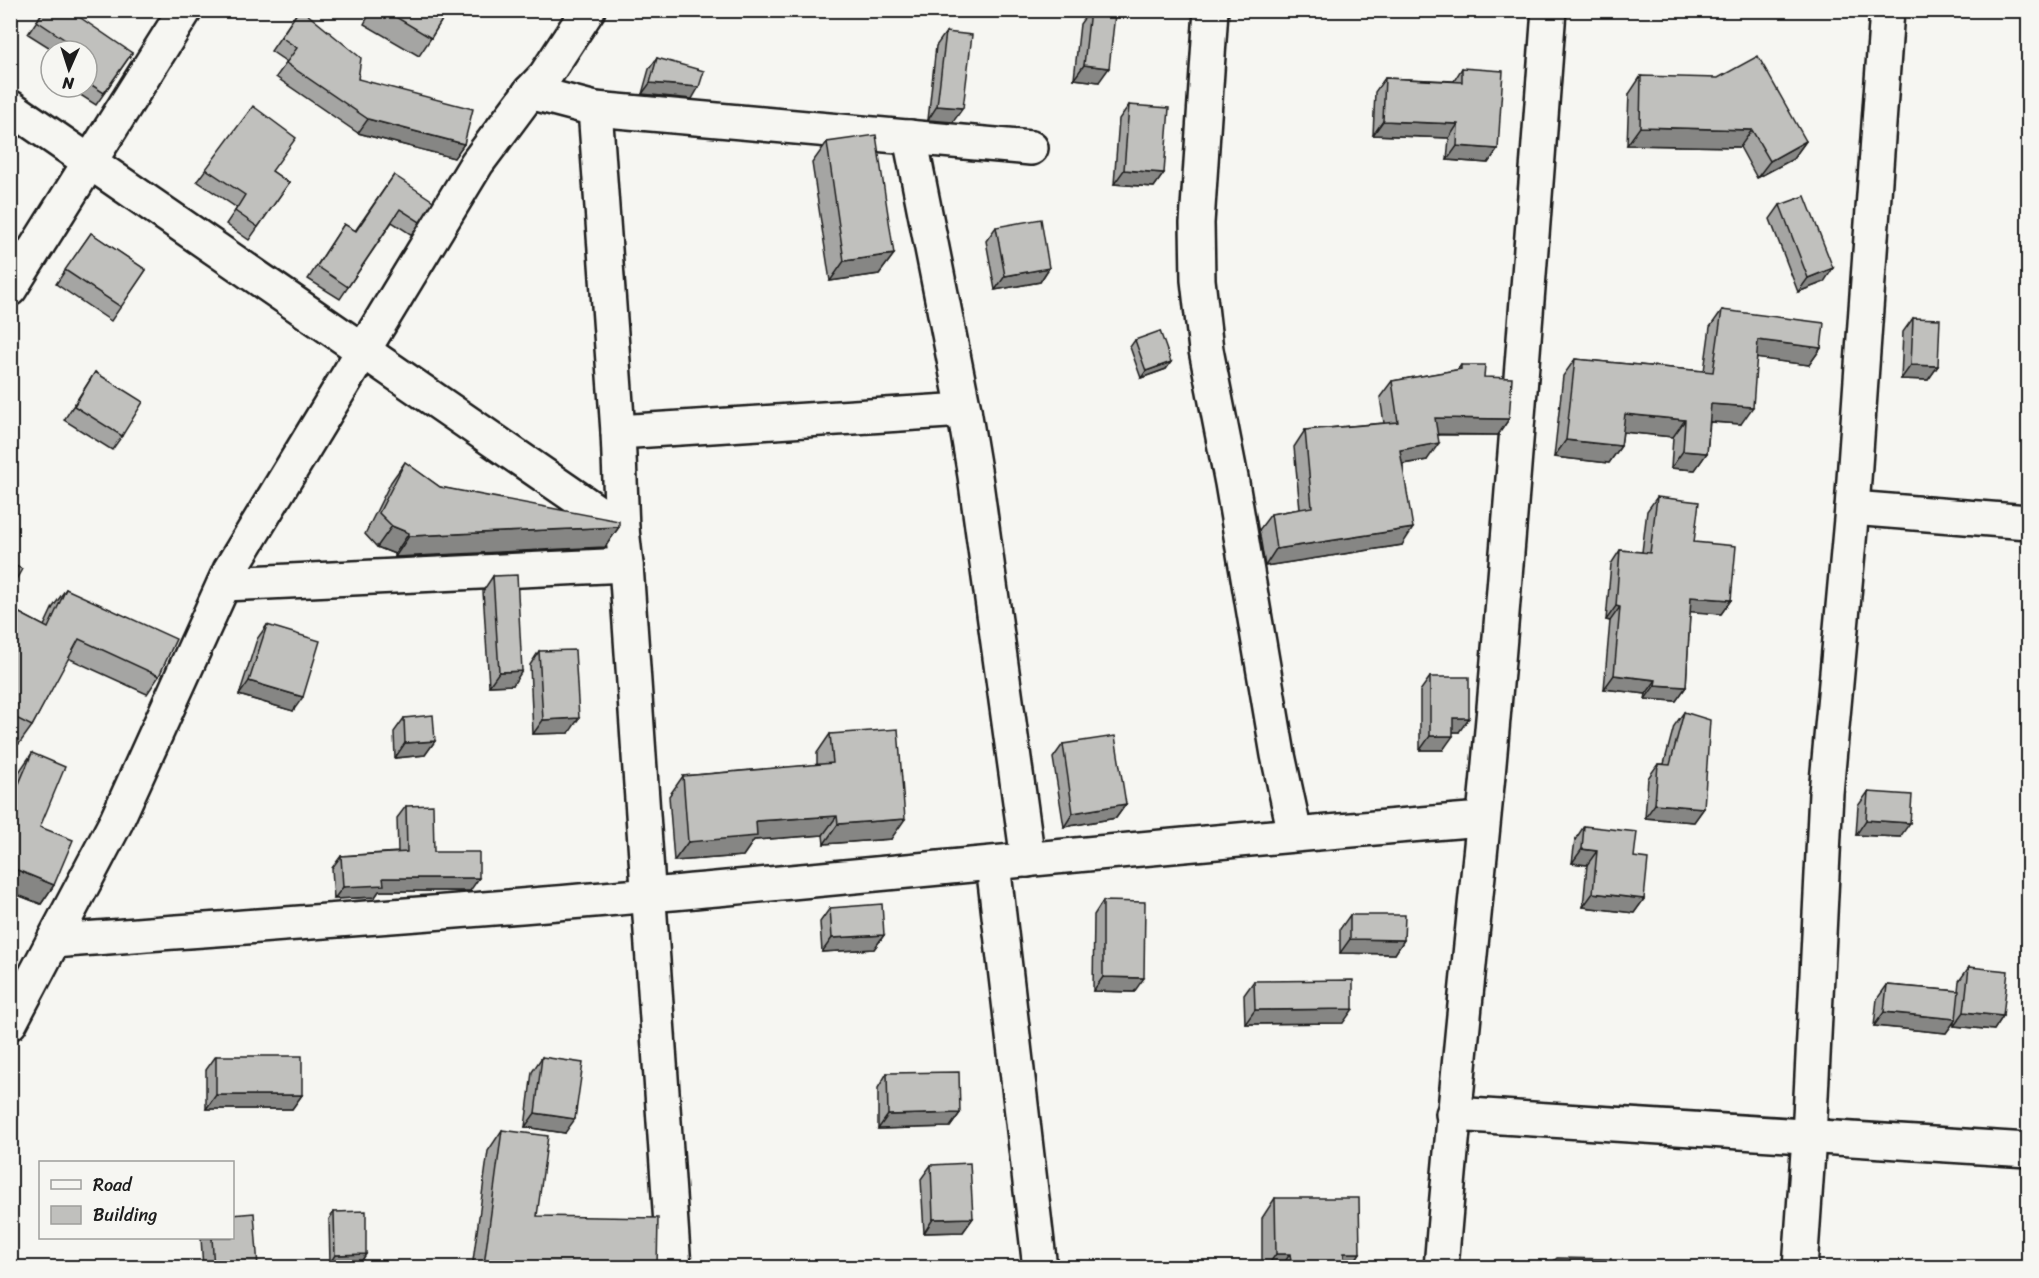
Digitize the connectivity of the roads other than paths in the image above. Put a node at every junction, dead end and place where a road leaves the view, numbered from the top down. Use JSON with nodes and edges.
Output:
{"nodes":[{"id":1,"x":186,"y":10,"type":"edge"},
{"id":2,"x":588,"y":10,"type":"edge"},
{"id":3,"x":1211,"y":10,"type":"edge"},
{"id":4,"x":1549,"y":10,"type":"edge"},
{"id":5,"x":1887,"y":10,"type":"edge"},
{"id":6,"x":530,"y":92,"type":"junction"},
{"id":7,"x":10,"y":107,"type":"edge"},
{"id":8,"x":595,"y":109,"type":"junction"},
{"id":9,"x":910,"y":137,"type":"junction"},
{"id":10,"x":1030,"y":148,"type":"dead end"},
{"id":11,"x":91,"y":163,"type":"junction"},
{"id":12,"x":10,"y":289,"type":"edge"},
{"id":13,"x":364,"y":351,"type":"junction"},
{"id":14,"x":964,"y":410,"type":"junction"},
{"id":15,"x":618,"y":432,"type":"junction"},
{"id":16,"x":1852,"y":508,"type":"junction"},
{"id":17,"x":2028,"y":522,"type":"edge"},
{"id":18,"x":622,"y":530,"type":"junction"},
{"id":19,"x":626,"y":565,"type":"junction"},
{"id":20,"x":224,"y":584,"type":"junction"},
{"id":21,"x":1483,"y":819,"type":"junction"},
{"id":22,"x":1295,"y":834,"type":"junction"},
{"id":23,"x":1028,"y":860,"type":"junction"},
{"id":24,"x":993,"y":864,"type":"junction"},
{"id":25,"x":649,"y":896,"type":"junction"},
{"id":26,"x":54,"y":941,"type":"junction"},
{"id":27,"x":10,"y":1023,"type":"edge"},
{"id":28,"x":1453,"y":1114,"type":"junction"},
{"id":29,"x":1809,"y":1137,"type":"junction"},
{"id":30,"x":2028,"y":1150,"type":"edge"},
{"id":31,"x":674,"y":1268,"type":"edge"},
{"id":32,"x":1040,"y":1268,"type":"edge"},
{"id":33,"x":1442,"y":1268,"type":"edge"},
{"id":34,"x":1800,"y":1268,"type":"edge"}],
"edges":[{"from":1,"to":11,"type":"street"},
{"from":2,"to":6,"type":"street"},
{"from":3,"to":22,"type":"street"},
{"from":4,"to":21,"type":"street"},
{"from":5,"to":16,"type":"street"},
{"from":6,"to":8,"type":"street"},
{"from":6,"to":13,"type":"street"},
{"from":7,"to":11,"type":"street"},
{"from":8,"to":9,"type":"street"},
{"from":8,"to":15,"type":"street"},
{"from":9,"to":10,"type":"street"},
{"from":9,"to":14,"type":"street"},
{"from":11,"to":12,"type":"street"},
{"from":11,"to":13,"type":"street"},
{"from":13,"to":18,"type":"street"},
{"from":13,"to":20,"type":"street"},
{"from":14,"to":15,"type":"street"},
{"from":14,"to":23,"type":"street"},
{"from":15,"to":18,"type":"street"},
{"from":16,"to":17,"type":"street"},
{"from":16,"to":29,"type":"street"},
{"from":18,"to":19,"type":"street"},
{"from":19,"to":20,"type":"street"},
{"from":19,"to":25,"type":"street"},
{"from":20,"to":26,"type":"street"},
{"from":21,"to":22,"type":"street"},
{"from":21,"to":28,"type":"street"},
{"from":22,"to":23,"type":"street"},
{"from":23,"to":24,"type":"street"},
{"from":24,"to":25,"type":"street"},
{"from":24,"to":32,"type":"street"},
{"from":25,"to":26,"type":"street"},
{"from":25,"to":31,"type":"street"},
{"from":26,"to":27,"type":"street"},
{"from":28,"to":29,"type":"street"},
{"from":28,"to":33,"type":"street"},
{"from":29,"to":30,"type":"street"},
{"from":29,"to":34,"type":"street"}]}
